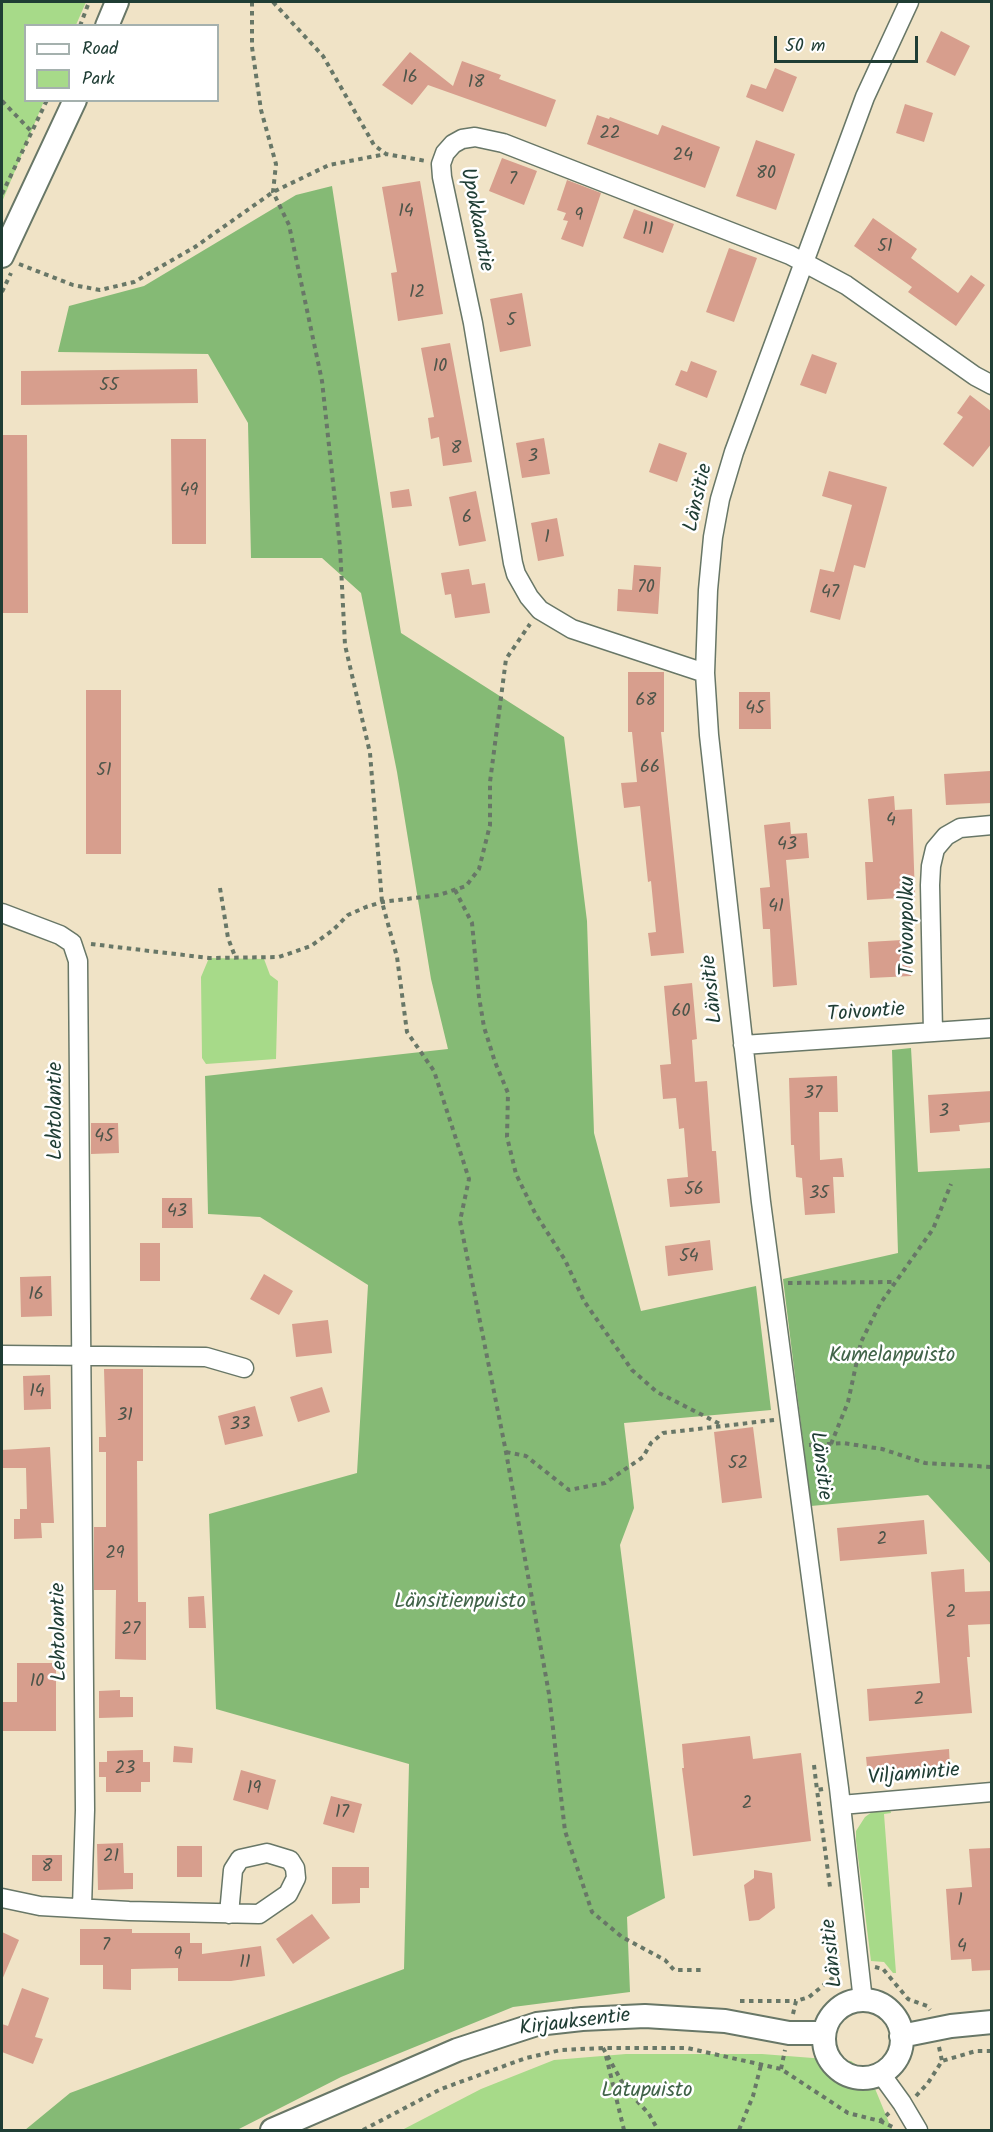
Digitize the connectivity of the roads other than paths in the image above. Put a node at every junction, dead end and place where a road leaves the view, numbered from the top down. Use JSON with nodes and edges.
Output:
{"nodes":[{"id":1,"x":117,"y":2,"type":"edge"},
{"id":2,"x":909,"y":2,"type":"edge"},
{"id":3,"x":108,"y":24,"type":"edge"},
{"id":4,"x":74,"y":102,"type":"edge"},
{"id":5,"x":8,"y":260,"type":"edge"},
{"id":6,"x":804,"y":262,"type":"junction"},
{"id":7,"x":992,"y":385,"type":"edge"},
{"id":8,"x":705,"y":673,"type":"junction"},
{"id":9,"x":992,"y":825,"type":"edge"},
{"id":10,"x":2,"y":913,"type":"edge"},
{"id":11,"x":992,"y":1028,"type":"edge"},
{"id":12,"x":933,"y":1032,"type":"junction"},
{"id":13,"x":743,"y":1046,"type":"junction"},
{"id":14,"x":2,"y":1355,"type":"edge"},
{"id":15,"x":80,"y":1357,"type":"junction"},
{"id":16,"x":244,"y":1368,"type":"dead end"},
{"id":17,"x":992,"y":1792,"type":"edge"},
{"id":18,"x":841,"y":1805,"type":"junction"},
{"id":19,"x":2,"y":1898,"type":"edge"},
{"id":20,"x":82,"y":1907,"type":"junction"},
{"id":21,"x":230,"y":1914,"type":"dead end"},
{"id":22,"x":863,"y":2001,"type":"junction"},
{"id":23,"x":992,"y":2022,"type":"edge"},
{"id":24,"x":824,"y":2033,"type":"junction"},
{"id":25,"x":901,"y":2036,"type":"junction"},
{"id":26,"x":881,"y":2074,"type":"junction"},
{"id":27,"x":272,"y":2130,"type":"edge"},
{"id":28,"x":918,"y":2130,"type":"edge"}],
"edges":[{"from":1,"to":3,"type":"street"},
{"from":2,"to":6,"type":"street","name":"Länsitie"},
{"from":4,"to":5,"type":"street"},
{"from":6,"to":7,"type":"street","name":"Upokkaantie"},
{"from":6,"to":8,"type":"street","name":"Länsitie"},
{"from":6,"to":8,"type":"street","name":"Upokkaantie"},
{"from":8,"to":13,"type":"street","name":"Länsitie"},
{"from":9,"to":12,"type":"street","name":"Toivonpolku"},
{"from":10,"to":15,"type":"street","name":"Lehtolantie"},
{"from":11,"to":12,"type":"street","name":"Toivontie"},
{"from":12,"to":13,"type":"street","name":"Toivontie"},
{"from":13,"to":18,"type":"street","name":"Länsitie"},
{"from":14,"to":15,"type":"street"},
{"from":15,"to":16,"type":"street"},
{"from":15,"to":20,"type":"street","name":"Lehtolantie"},
{"from":17,"to":18,"type":"street","name":"Viljamintie"},
{"from":18,"to":22,"type":"street","name":"Länsitie"},
{"from":19,"to":20,"type":"street"},
{"from":20,"to":21,"type":"street"},
{"from":22,"to":24,"type":"street"},
{"from":22,"to":25,"type":"street"},
{"from":23,"to":25,"type":"street"},
{"from":24,"to":26,"type":"street"},
{"from":24,"to":27,"type":"street","name":"Kirjauksentie"},
{"from":25,"to":26,"type":"street"},
{"from":26,"to":28,"type":"street"}]}
